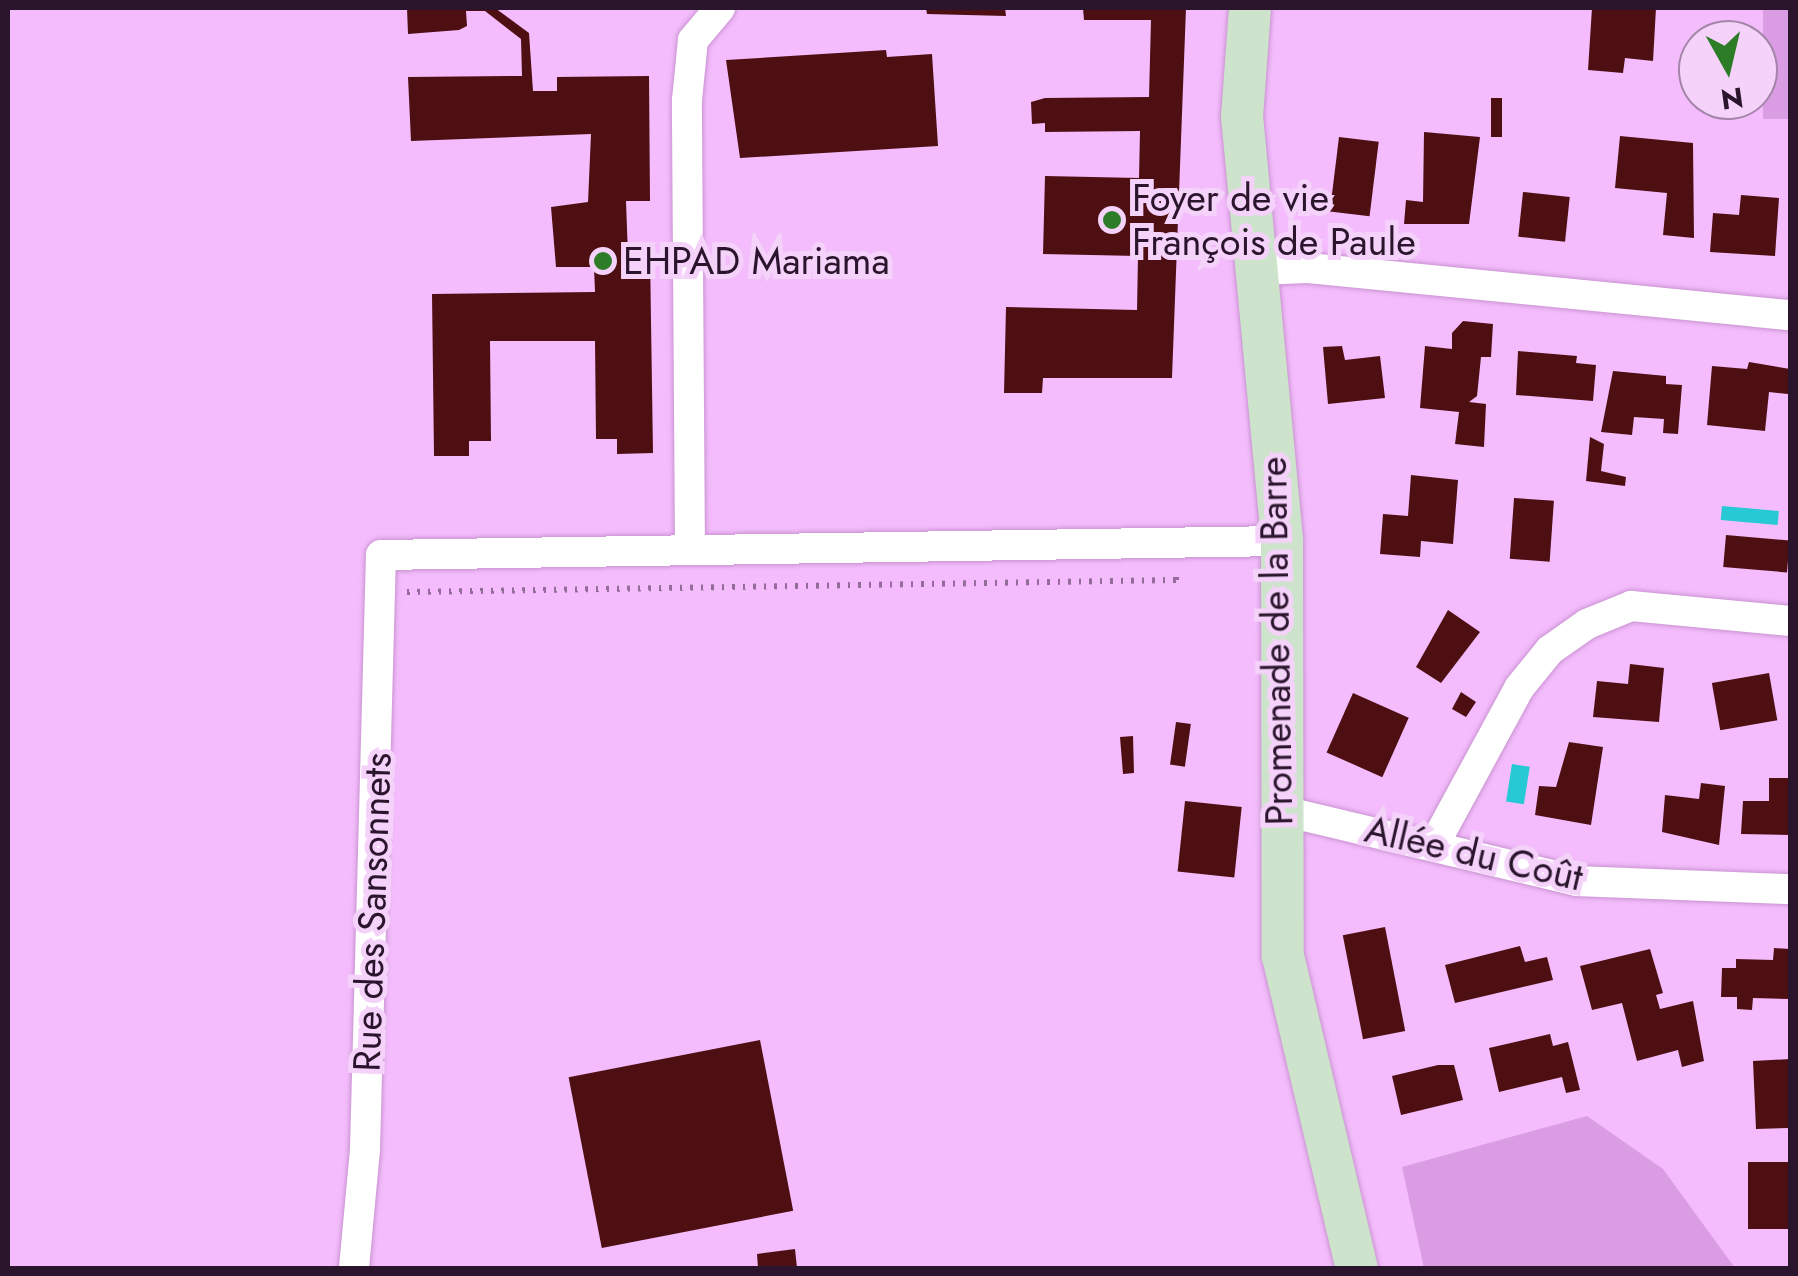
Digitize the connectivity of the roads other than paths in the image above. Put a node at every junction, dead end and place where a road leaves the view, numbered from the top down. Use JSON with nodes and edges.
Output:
{"nodes":[{"id":1,"x":720,"y":8,"type":"edge"},
{"id":2,"x":1250,"y":8,"type":"edge"},
{"id":3,"x":1256,"y":270,"type":"junction"},
{"id":4,"x":1790,"y":315,"type":"edge"},
{"id":5,"x":1282,"y":541,"type":"junction"},
{"id":6,"x":690,"y":550,"type":"junction"},
{"id":7,"x":1790,"y":621,"type":"edge"},
{"id":8,"x":1279,"y":810,"type":"junction"},
{"id":9,"x":1435,"y":843,"type":"junction"},
{"id":10,"x":1790,"y":889,"type":"edge"},
{"id":11,"x":354,"y":1268,"type":"edge"},
{"id":12,"x":1357,"y":1268,"type":"edge"}],
"edges":[{"from":1,"to":6,"type":"street"},
{"from":2,"to":3,"type":"main road","name":"Promenade de la Barre"},
{"from":3,"to":4,"type":"street"},
{"from":3,"to":5,"type":"main road","name":"Promenade de la Barre"},
{"from":5,"to":6,"type":"street"},
{"from":5,"to":8,"type":"main road","name":"Promenade de la Barre"},
{"from":6,"to":11,"type":"street","name":"Rue des Sansonnets"},
{"from":7,"to":9,"type":"street"},
{"from":8,"to":9,"type":"street","name":"Allée du Coût"},
{"from":8,"to":12,"type":"main road","name":"Promenade de la Barre"},
{"from":9,"to":10,"type":"street","name":"Allée du Coût"}]}
